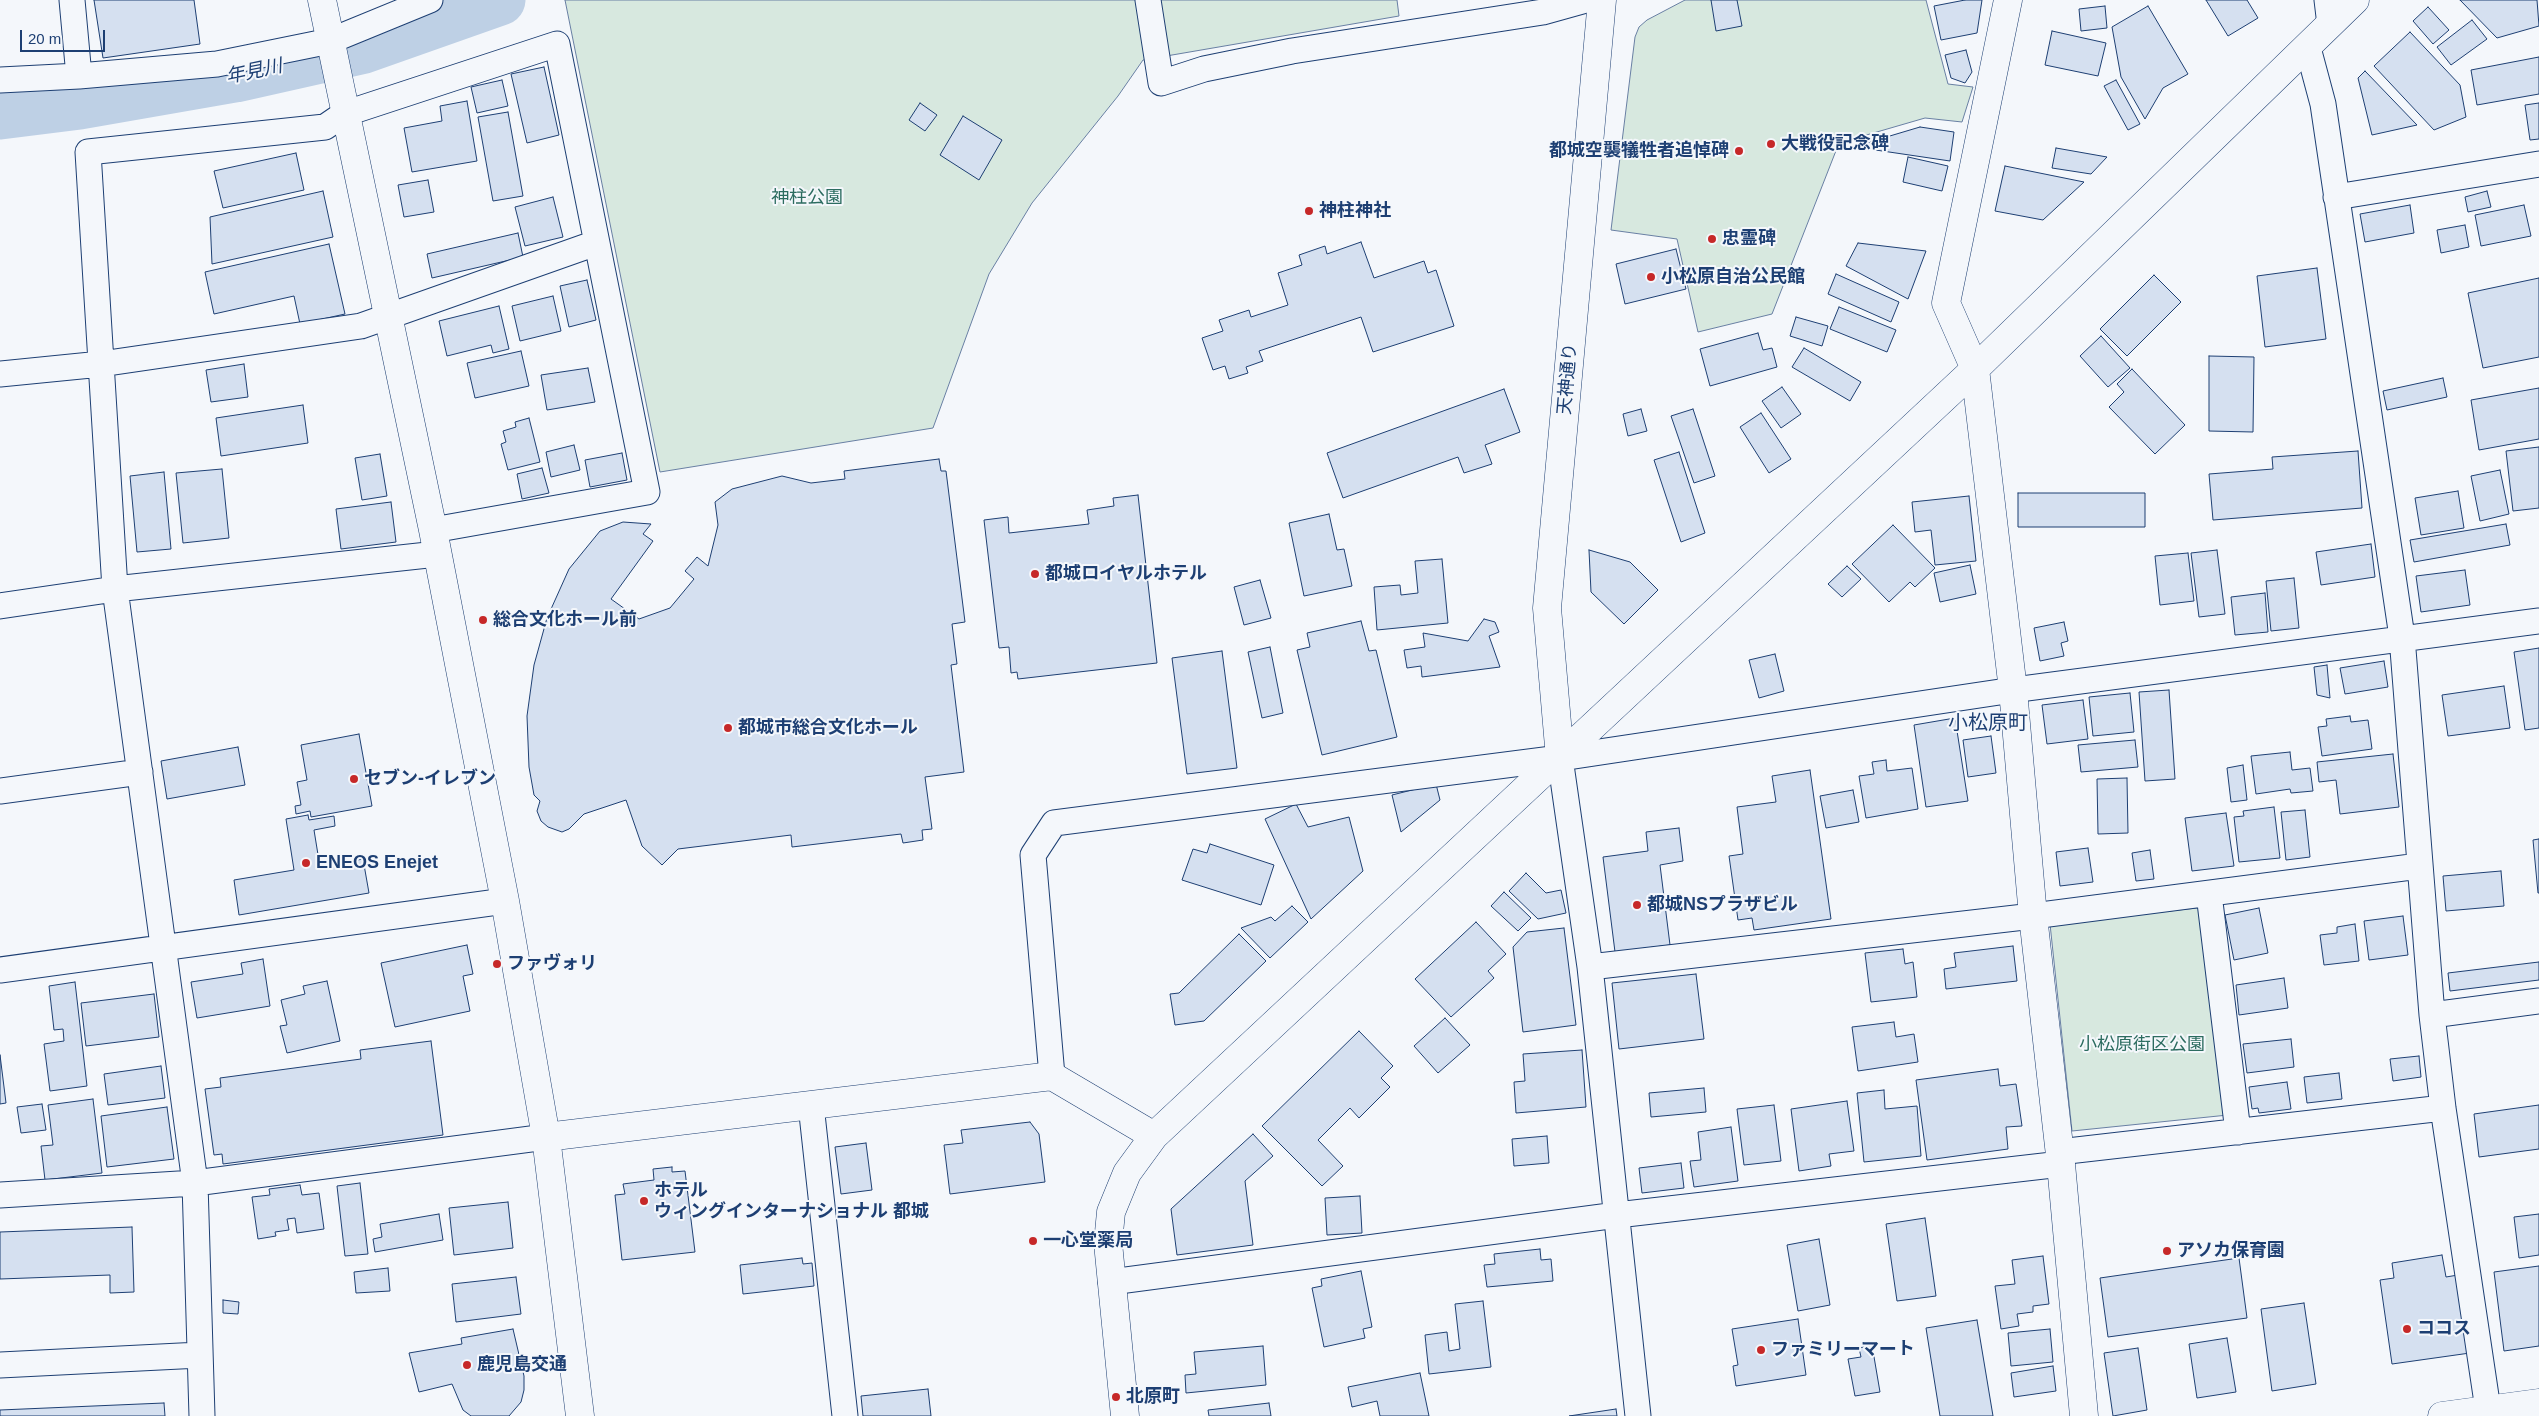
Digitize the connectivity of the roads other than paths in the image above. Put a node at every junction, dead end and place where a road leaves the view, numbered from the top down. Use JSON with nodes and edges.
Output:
{"nodes":[{"id":1,"x":72,"y":0,"type":"edge"},
{"id":2,"x":322,"y":0,"type":"edge"},
{"id":3,"x":430,"y":0,"type":"edge"},
{"id":4,"x":1148,"y":0,"type":"edge"},
{"id":5,"x":1586,"y":0,"type":"edge"},
{"id":6,"x":1602,"y":0,"type":"edge"},
{"id":7,"x":2008,"y":0,"type":"edge"},
{"id":8,"x":2355,"y":0,"type":"edge"},
{"id":9,"x":2328,"y":12,"type":"edge"},
{"id":10,"x":330,"y":40,"type":"junction"},
{"id":11,"x":2308,"y":48,"type":"junction"},
{"id":12,"x":79,"y":76,"type":"junction"},
{"id":13,"x":0,"y":80,"type":"edge"},
{"id":14,"x":344,"y":114,"type":"junction"},
{"id":15,"x":2539,"y":164,"type":"edge"},
{"id":16,"x":2336,"y":197,"type":"junction"},
{"id":17,"x":596,"y":243,"type":"junction"},
{"id":18,"x":387,"y":319,"type":"junction"},
{"id":19,"x":101,"y":364,"type":"junction"},
{"id":20,"x":1975,"y":369,"type":"junction"},
{"id":21,"x":0,"y":374,"type":"edge"},
{"id":22,"x":435,"y":542,"type":"junction"},
{"id":23,"x":115,"y":589,"type":"junction"},
{"id":24,"x":0,"y":606,"type":"edge"},
{"id":25,"x":2539,"y":620,"type":"edge"},
{"id":26,"x":2402,"y":637,"type":"junction"},
{"id":27,"x":2013,"y":690,"type":"junction"},
{"id":28,"x":1560,"y":758,"type":"junction"},
{"id":29,"x":140,"y":772,"type":"junction"},
{"id":30,"x":0,"y":791,"type":"edge"},
{"id":31,"x":2419,"y":866,"type":"junction"},
{"id":32,"x":2210,"y":894,"type":"junction"},
{"id":33,"x":505,"y":901,"type":"junction"},
{"id":34,"x":2033,"y":916,"type":"junction"},
{"id":35,"x":164,"y":948,"type":"junction"},
{"id":36,"x":1590,"y":967,"type":"junction"},
{"id":37,"x":0,"y":970,"type":"edge"},
{"id":38,"x":2539,"y":1001,"type":"edge"},
{"id":39,"x":2432,"y":1014,"type":"junction"},
{"id":40,"x":1052,"y":1076,"type":"junction"},
{"id":41,"x":811,"y":1105,"type":"junction"},
{"id":42,"x":2443,"y":1108,"type":"junction"},
{"id":43,"x":2238,"y":1132,"type":"junction"},
{"id":44,"x":1154,"y":1136,"type":"junction"},
{"id":45,"x":546,"y":1137,"type":"junction"},
{"id":46,"x":2060,"y":1158,"type":"junction"},
{"id":47,"x":195,"y":1183,"type":"junction"},
{"id":48,"x":0,"y":1195,"type":"edge"},
{"id":49,"x":1617,"y":1216,"type":"junction"},
{"id":50,"x":1111,"y":1282,"type":"junction"},
{"id":51,"x":200,"y":1356,"type":"junction"},
{"id":52,"x":0,"y":1364,"type":"edge"},
{"id":53,"x":2539,"y":1403,"type":"edge"},
{"id":54,"x":2489,"y":1413,"type":"edge"},
{"id":55,"x":202,"y":1416,"type":"edge"},
{"id":56,"x":580,"y":1416,"type":"edge"},
{"id":57,"x":845,"y":1416,"type":"edge"},
{"id":58,"x":1125,"y":1416,"type":"edge"},
{"id":59,"x":1638,"y":1416,"type":"edge"},
{"id":60,"x":2084,"y":1416,"type":"edge"},
{"id":61,"x":2442,"y":1416,"type":"edge"}],
"edges":[{"from":1,"to":12,"type":"street"},
{"from":2,"to":10,"type":"main road"},
{"from":3,"to":10,"type":"street"},
{"from":4,"to":5,"type":"street"},
{"from":6,"to":28,"type":"main road","name":"天神通り"},
{"from":7,"to":20,"type":"main road"},
{"from":8,"to":9,"type":"main road"},
{"from":9,"to":11,"type":"main road"},
{"from":10,"to":12,"type":"street"},
{"from":10,"to":14,"type":"main road"},
{"from":11,"to":16,"type":"street"},
{"from":11,"to":20,"type":"main road"},
{"from":12,"to":13,"type":"street"},
{"from":14,"to":17,"type":"street"},
{"from":14,"to":18,"type":"main road"},
{"from":14,"to":19,"type":"street"},
{"from":15,"to":16,"type":"street"},
{"from":16,"to":26,"type":"street"},
{"from":17,"to":18,"type":"street"},
{"from":17,"to":22,"type":"street"},
{"from":18,"to":19,"type":"street"},
{"from":18,"to":22,"type":"main road"},
{"from":19,"to":21,"type":"street"},
{"from":19,"to":23,"type":"street"},
{"from":20,"to":27,"type":"main road"},
{"from":20,"to":28,"type":"main road"},
{"from":22,"to":23,"type":"street"},
{"from":22,"to":33,"type":"main road"},
{"from":23,"to":24,"type":"street"},
{"from":23,"to":29,"type":"street"},
{"from":25,"to":26,"type":"street"},
{"from":26,"to":27,"type":"street"},
{"from":26,"to":31,"type":"street"},
{"from":27,"to":28,"type":"street"},
{"from":27,"to":34,"type":"main road"},
{"from":28,"to":36,"type":"street"},
{"from":28,"to":40,"type":"street"},
{"from":28,"to":44,"type":"main road"},
{"from":29,"to":30,"type":"street"},
{"from":29,"to":35,"type":"street"},
{"from":31,"to":32,"type":"street"},
{"from":31,"to":39,"type":"street"},
{"from":32,"to":34,"type":"street"},
{"from":32,"to":43,"type":"street"},
{"from":33,"to":35,"type":"street"},
{"from":33,"to":45,"type":"main road"},
{"from":34,"to":36,"type":"street"},
{"from":34,"to":46,"type":"main road"},
{"from":35,"to":37,"type":"street"},
{"from":35,"to":47,"type":"street"},
{"from":36,"to":49,"type":"street"},
{"from":38,"to":39,"type":"street"},
{"from":39,"to":42,"type":"street"},
{"from":40,"to":41,"type":"main road"},
{"from":40,"to":44,"type":"main road"},
{"from":41,"to":45,"type":"main road"},
{"from":41,"to":57,"type":"street"},
{"from":42,"to":43,"type":"street"},
{"from":42,"to":54,"type":"street"},
{"from":43,"to":46,"type":"street"},
{"from":44,"to":50,"type":"main road"},
{"from":45,"to":47,"type":"street"},
{"from":45,"to":56,"type":"main road"},
{"from":46,"to":49,"type":"street"},
{"from":46,"to":60,"type":"main road"},
{"from":47,"to":48,"type":"street"},
{"from":47,"to":51,"type":"street"},
{"from":49,"to":50,"type":"street"},
{"from":49,"to":59,"type":"street"},
{"from":50,"to":58,"type":"main road"},
{"from":51,"to":52,"type":"street"},
{"from":51,"to":55,"type":"street"},
{"from":53,"to":54,"type":"main road"},
{"from":54,"to":61,"type":"main road"}]}
